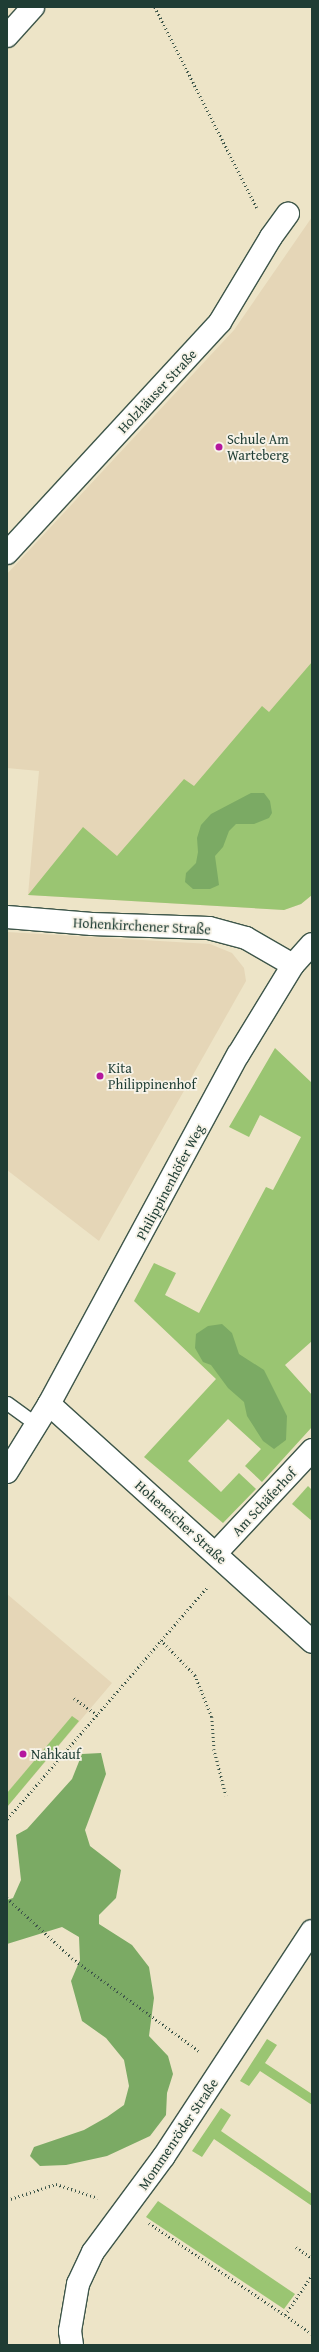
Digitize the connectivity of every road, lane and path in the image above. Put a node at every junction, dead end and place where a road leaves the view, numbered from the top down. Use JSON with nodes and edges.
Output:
{"nodes":[{"id":1,"x":33,"y":7,"type":"edge"},
{"id":2,"x":155,"y":7,"type":"edge"},
{"id":3,"x":7,"y":36,"type":"edge"},
{"id":4,"x":288,"y":214,"type":"dead end"},
{"id":5,"x":271,"y":237,"type":"junction"},
{"id":6,"x":7,"y":553,"type":"edge"},
{"id":7,"x":7,"y":917,"type":"edge"},
{"id":8,"x":312,"y":944,"type":"edge"},
{"id":9,"x":294,"y":965,"type":"junction"},
{"id":10,"x":7,"y":1403,"type":"edge"},
{"id":11,"x":49,"y":1404,"type":"junction"},
{"id":12,"x":37,"y":1425,"type":"junction"},
{"id":13,"x":312,"y":1450,"type":"edge"},
{"id":14,"x":7,"y":1472,"type":"edge"},
{"id":15,"x":222,"y":1558,"type":"junction"},
{"id":16,"x":161,"y":1640,"type":"junction"},
{"id":17,"x":312,"y":1642,"type":"edge"},
{"id":18,"x":74,"y":1698,"type":"dead end"},
{"id":19,"x":96,"y":1715,"type":"junction"},
{"id":20,"x":226,"y":1795,"type":"dead end"},
{"id":21,"x":7,"y":1819,"type":"edge"},
{"id":22,"x":7,"y":1898,"type":"edge"},
{"id":23,"x":312,"y":1931,"type":"edge"},
{"id":24,"x":222,"y":2067,"type":"junction"},
{"id":25,"x":7,"y":2200,"type":"edge"},
{"id":26,"x":128,"y":2208,"type":"junction"},
{"id":27,"x":296,"y":2247,"type":"dead end"},
{"id":28,"x":312,"y":2258,"type":"edge"},
{"id":29,"x":312,"y":2275,"type":"edge"},
{"id":30,"x":285,"y":2315,"type":"junction"},
{"id":31,"x":312,"y":2334,"type":"edge"},
{"id":32,"x":72,"y":2345,"type":"edge"}],
"edges":[{"from":1,"to":3,"type":"street"},
{"from":2,"to":5,"type":"path"},
{"from":4,"to":5,"type":"street","name":"Holzhäuser Straße"},
{"from":5,"to":6,"type":"street","name":"Holzhäuser Straße"},
{"from":7,"to":9,"type":"street","name":"Hohenkirchener Straße"},
{"from":8,"to":9,"type":"street","name":"Philippinenhöfer Weg"},
{"from":9,"to":11,"type":"street","name":"Philippinenhöfer Weg"},
{"from":10,"to":12,"type":"lane"},
{"from":11,"to":12,"type":"street","name":"Philippinenhöfer Weg"},
{"from":11,"to":15,"type":"street","name":"Hoheneicher Straße"},
{"from":12,"to":14,"type":"street","name":"Philippinenhöfer Weg"},
{"from":13,"to":15,"type":"street","name":"Am Schäferhof"},
{"from":15,"to":16,"type":"path"},
{"from":15,"to":17,"type":"street","name":"Hoheneicher Straße"},
{"from":16,"to":19,"type":"path"},
{"from":16,"to":20,"type":"path"},
{"from":18,"to":19,"type":"path"},
{"from":19,"to":21,"type":"path"},
{"from":22,"to":24,"type":"path"},
{"from":23,"to":24,"type":"street","name":"Mommenröder Straße"},
{"from":24,"to":26,"type":"street","name":"Mommenröder Straße"},
{"from":25,"to":26,"type":"path"},
{"from":26,"to":30,"type":"path"},
{"from":26,"to":32,"type":"street","name":"Mommenröder Straße"},
{"from":27,"to":28,"type":"path"},
{"from":29,"to":30,"type":"path"},
{"from":30,"to":31,"type":"path"}]}
